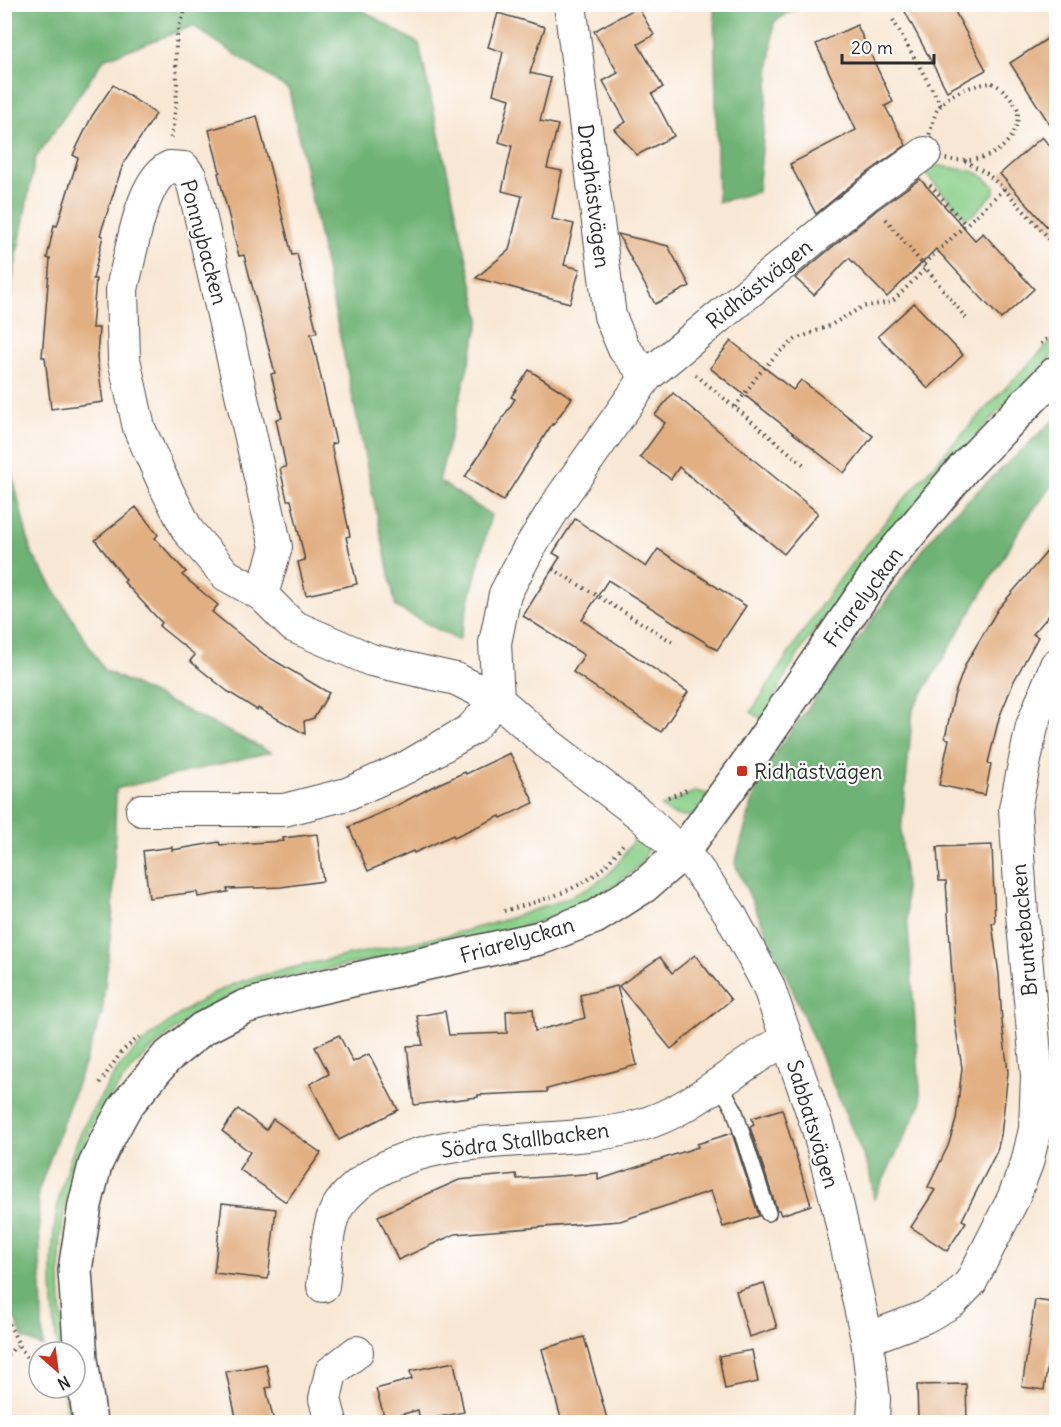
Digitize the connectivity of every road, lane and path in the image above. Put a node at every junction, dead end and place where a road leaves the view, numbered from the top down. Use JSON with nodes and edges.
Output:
{"nodes":[{"id":1,"x":189,"y":4,"type":"edge"},
{"id":2,"x":570,"y":4,"type":"edge"},
{"id":3,"x":893,"y":20,"type":"dead end"},
{"id":4,"x":941,"y":105,"type":"junction"},
{"id":5,"x":917,"y":158,"type":"junction"},
{"id":6,"x":964,"y":161,"type":"junction"},
{"id":7,"x":165,"y":169,"type":"junction"},
{"id":8,"x":1004,"y":189,"type":"junction"},
{"id":9,"x":867,"y":195,"type":"junction"},
{"id":10,"x":966,"y":225,"type":"junction"},
{"id":11,"x":1056,"y":246,"type":"edge"},
{"id":12,"x":925,"y":265,"type":"junction"},
{"id":13,"x":966,"y":318,"type":"dead end"},
{"id":14,"x":673,"y":355,"type":"junction"},
{"id":15,"x":1056,"y":373,"type":"edge"},
{"id":16,"x":647,"y":376,"type":"junction"},
{"id":17,"x":735,"y":407,"type":"junction"},
{"id":18,"x":804,"y":465,"type":"dead end"},
{"id":19,"x":527,"y":552,"type":"junction"},
{"id":20,"x":262,"y":595,"type":"junction"},
{"id":21,"x":676,"y":644,"type":"dead end"},
{"id":22,"x":1056,"y":665,"type":"edge"},
{"id":23,"x":498,"y":700,"type":"junction"},
{"id":24,"x":142,"y":810,"type":"dead end"},
{"id":25,"x":682,"y":853,"type":"junction"},
{"id":26,"x":787,"y":1039,"type":"junction"},
{"id":27,"x":719,"y":1083,"type":"junction"},
{"id":28,"x":768,"y":1213,"type":"dead end"},
{"id":29,"x":323,"y":1286,"type":"dead end"},
{"id":30,"x":4,"y":1313,"type":"edge"},
{"id":31,"x":867,"y":1339,"type":"junction"},
{"id":32,"x":19,"y":1345,"type":"junction"},
{"id":33,"x":357,"y":1352,"type":"dead end"},
{"id":34,"x":27,"y":1358,"type":"edge"},
{"id":35,"x":4,"y":1360,"type":"edge"},
{"id":36,"x":90,"y":1422,"type":"edge"},
{"id":37,"x":331,"y":1422,"type":"edge"},
{"id":38,"x":873,"y":1422,"type":"edge"}],
"edges":[{"from":1,"to":7,"type":"path"},
{"from":2,"to":16,"type":"street","name":"Draghästvägen"},
{"from":3,"to":4,"type":"path"},
{"from":4,"to":5,"type":"path"},
{"from":4,"to":6,"type":"path"},
{"from":5,"to":6,"type":"path"},
{"from":5,"to":9,"type":"street","name":"Ridhästvägen"},
{"from":5,"to":10,"type":"path"},
{"from":6,"to":8,"type":"path"},
{"from":7,"to":20,"type":"street","name":"Ponnybacken"},
{"from":7,"to":20,"type":"street","name":"Ponnybacken"},
{"from":8,"to":10,"type":"path"},
{"from":8,"to":11,"type":"path"},
{"from":9,"to":12,"type":"path"},
{"from":9,"to":14,"type":"street","name":"Ridhästvägen"},
{"from":10,"to":12,"type":"path"},
{"from":12,"to":13,"type":"path"},
{"from":12,"to":17,"type":"path"},
{"from":14,"to":16,"type":"street","name":"Ridhästvägen"},
{"from":14,"to":17,"type":"path"},
{"from":15,"to":25,"type":"street","name":"Friarelyckan"},
{"from":16,"to":19,"type":"street","name":"Ridhästvägen"},
{"from":17,"to":18,"type":"path"},
{"from":19,"to":21,"type":"path"},
{"from":19,"to":23,"type":"street","name":"Ridhästvägen"},
{"from":20,"to":23,"type":"street","name":"Ponnybacken"},
{"from":22,"to":31,"type":"street","name":"Bruntebacken"},
{"from":23,"to":24,"type":"street"},
{"from":23,"to":25,"type":"street"},
{"from":25,"to":26,"type":"street","name":"Sabbatsvägen"},
{"from":25,"to":36,"type":"street","name":"Friarelyckan"},
{"from":26,"to":27,"type":"street","name":"Södra Stallbacken"},
{"from":26,"to":31,"type":"street","name":"Sabbatsvägen"},
{"from":27,"to":28,"type":"lane"},
{"from":27,"to":29,"type":"street","name":"Södra Stallbacken"},
{"from":30,"to":32,"type":"path"},
{"from":31,"to":38,"type":"street","name":"Sabbatsvägen"},
{"from":32,"to":34,"type":"path"},
{"from":32,"to":35,"type":"path"},
{"from":33,"to":37,"type":"street"}]}
